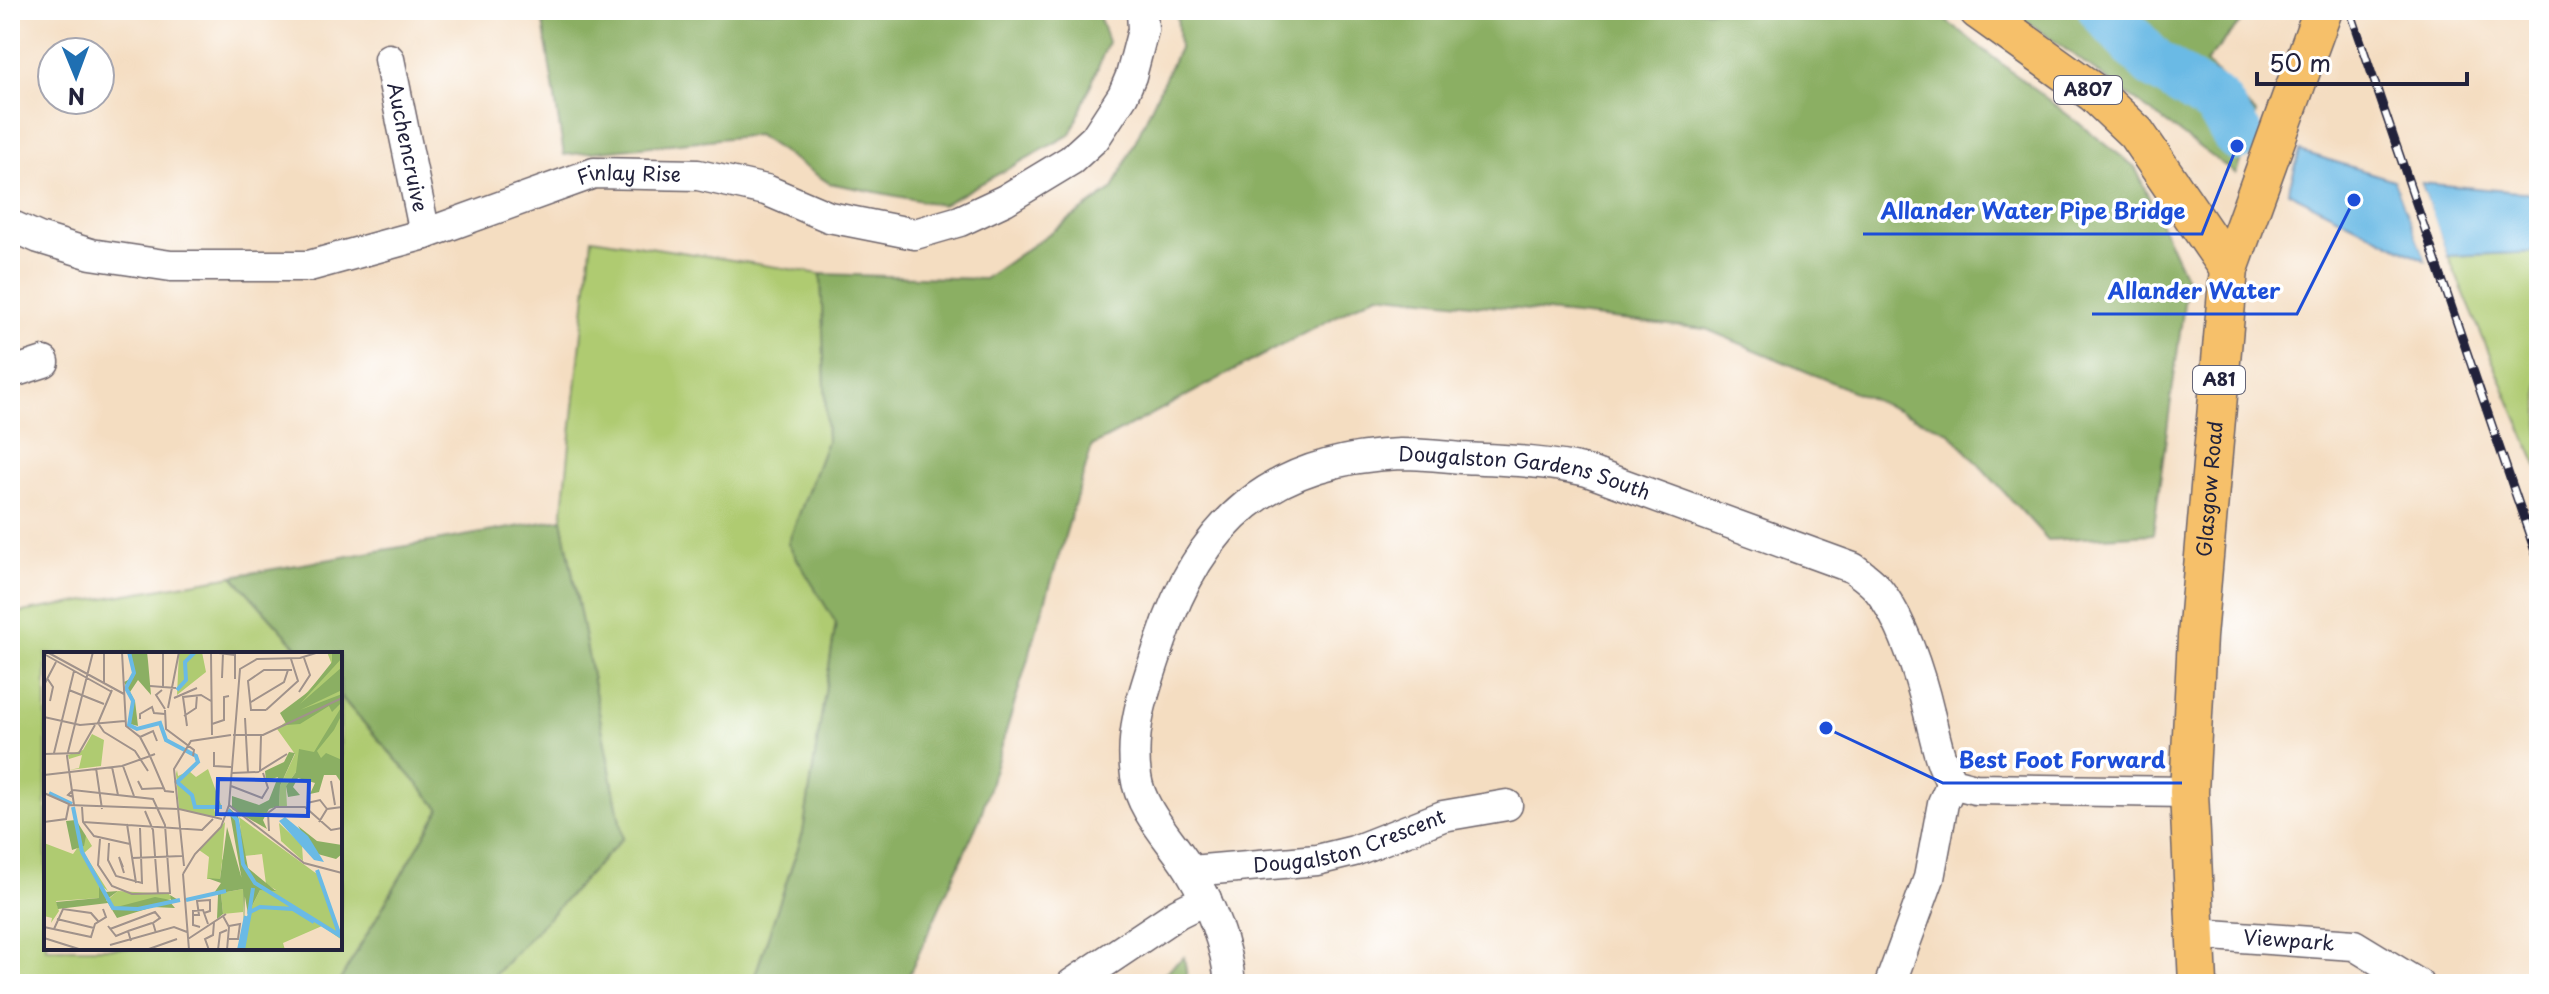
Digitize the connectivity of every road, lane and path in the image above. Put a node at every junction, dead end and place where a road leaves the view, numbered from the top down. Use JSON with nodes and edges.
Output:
{"nodes":[{"id":1,"x":1142,"y":10,"type":"edge"},
{"id":2,"x":1978,"y":10,"type":"edge"},
{"id":3,"x":2323,"y":10,"type":"edge"},
{"id":4,"x":389,"y":59,"type":"dead end"},
{"id":5,"x":10,"y":225,"type":"edge"},
{"id":6,"x":425,"y":234,"type":"junction"},
{"id":7,"x":2229,"y":269,"type":"junction"},
{"id":8,"x":44,"y":362,"type":"dead end"},
{"id":9,"x":10,"y":373,"type":"edge"},
{"id":10,"x":1952,"y":783,"type":"junction"},
{"id":11,"x":2189,"y":792,"type":"junction"},
{"id":12,"x":1507,"y":805,"type":"dead end"},
{"id":13,"x":1191,"y":871,"type":"junction"},
{"id":14,"x":1206,"y":899,"type":"junction"},
{"id":15,"x":2197,"y":934,"type":"junction"},
{"id":16,"x":1072,"y":984,"type":"edge"},
{"id":17,"x":1230,"y":984,"type":"edge"},
{"id":18,"x":1890,"y":984,"type":"edge"},
{"id":19,"x":2198,"y":984,"type":"edge"},
{"id":20,"x":2418,"y":984,"type":"edge"}],
"edges":[{"from":1,"to":6,"type":"street","name":"Finlay Rise"},
{"from":2,"to":7,"type":"main road","number":"A807"},
{"from":3,"to":7,"type":"main road","name":"Glasgow Road","number":"A81"},
{"from":4,"to":6,"type":"street","name":"Auchencruive"},
{"from":5,"to":6,"type":"street","name":"Finlay Rise"},
{"from":7,"to":11,"type":"main road","name":"Glasgow Road","number":"A81"},
{"from":8,"to":9,"type":"street"},
{"from":10,"to":11,"type":"street"},
{"from":10,"to":13,"type":"street","name":"Dougalston Gardens South"},
{"from":10,"to":18,"type":"street"},
{"from":11,"to":15,"type":"main road","name":"Glasgow Road","number":"A81"},
{"from":12,"to":13,"type":"street","name":"Dougalston Crescent"},
{"from":13,"to":14,"type":"street","name":"Dougalston Gardens South"},
{"from":14,"to":16,"type":"street"},
{"from":14,"to":17,"type":"street","name":"Dougalston Gardens South"},
{"from":15,"to":19,"type":"main road","name":"Glasgow Road","number":"A81"},
{"from":15,"to":20,"type":"street","name":"Viewpark"}]}
